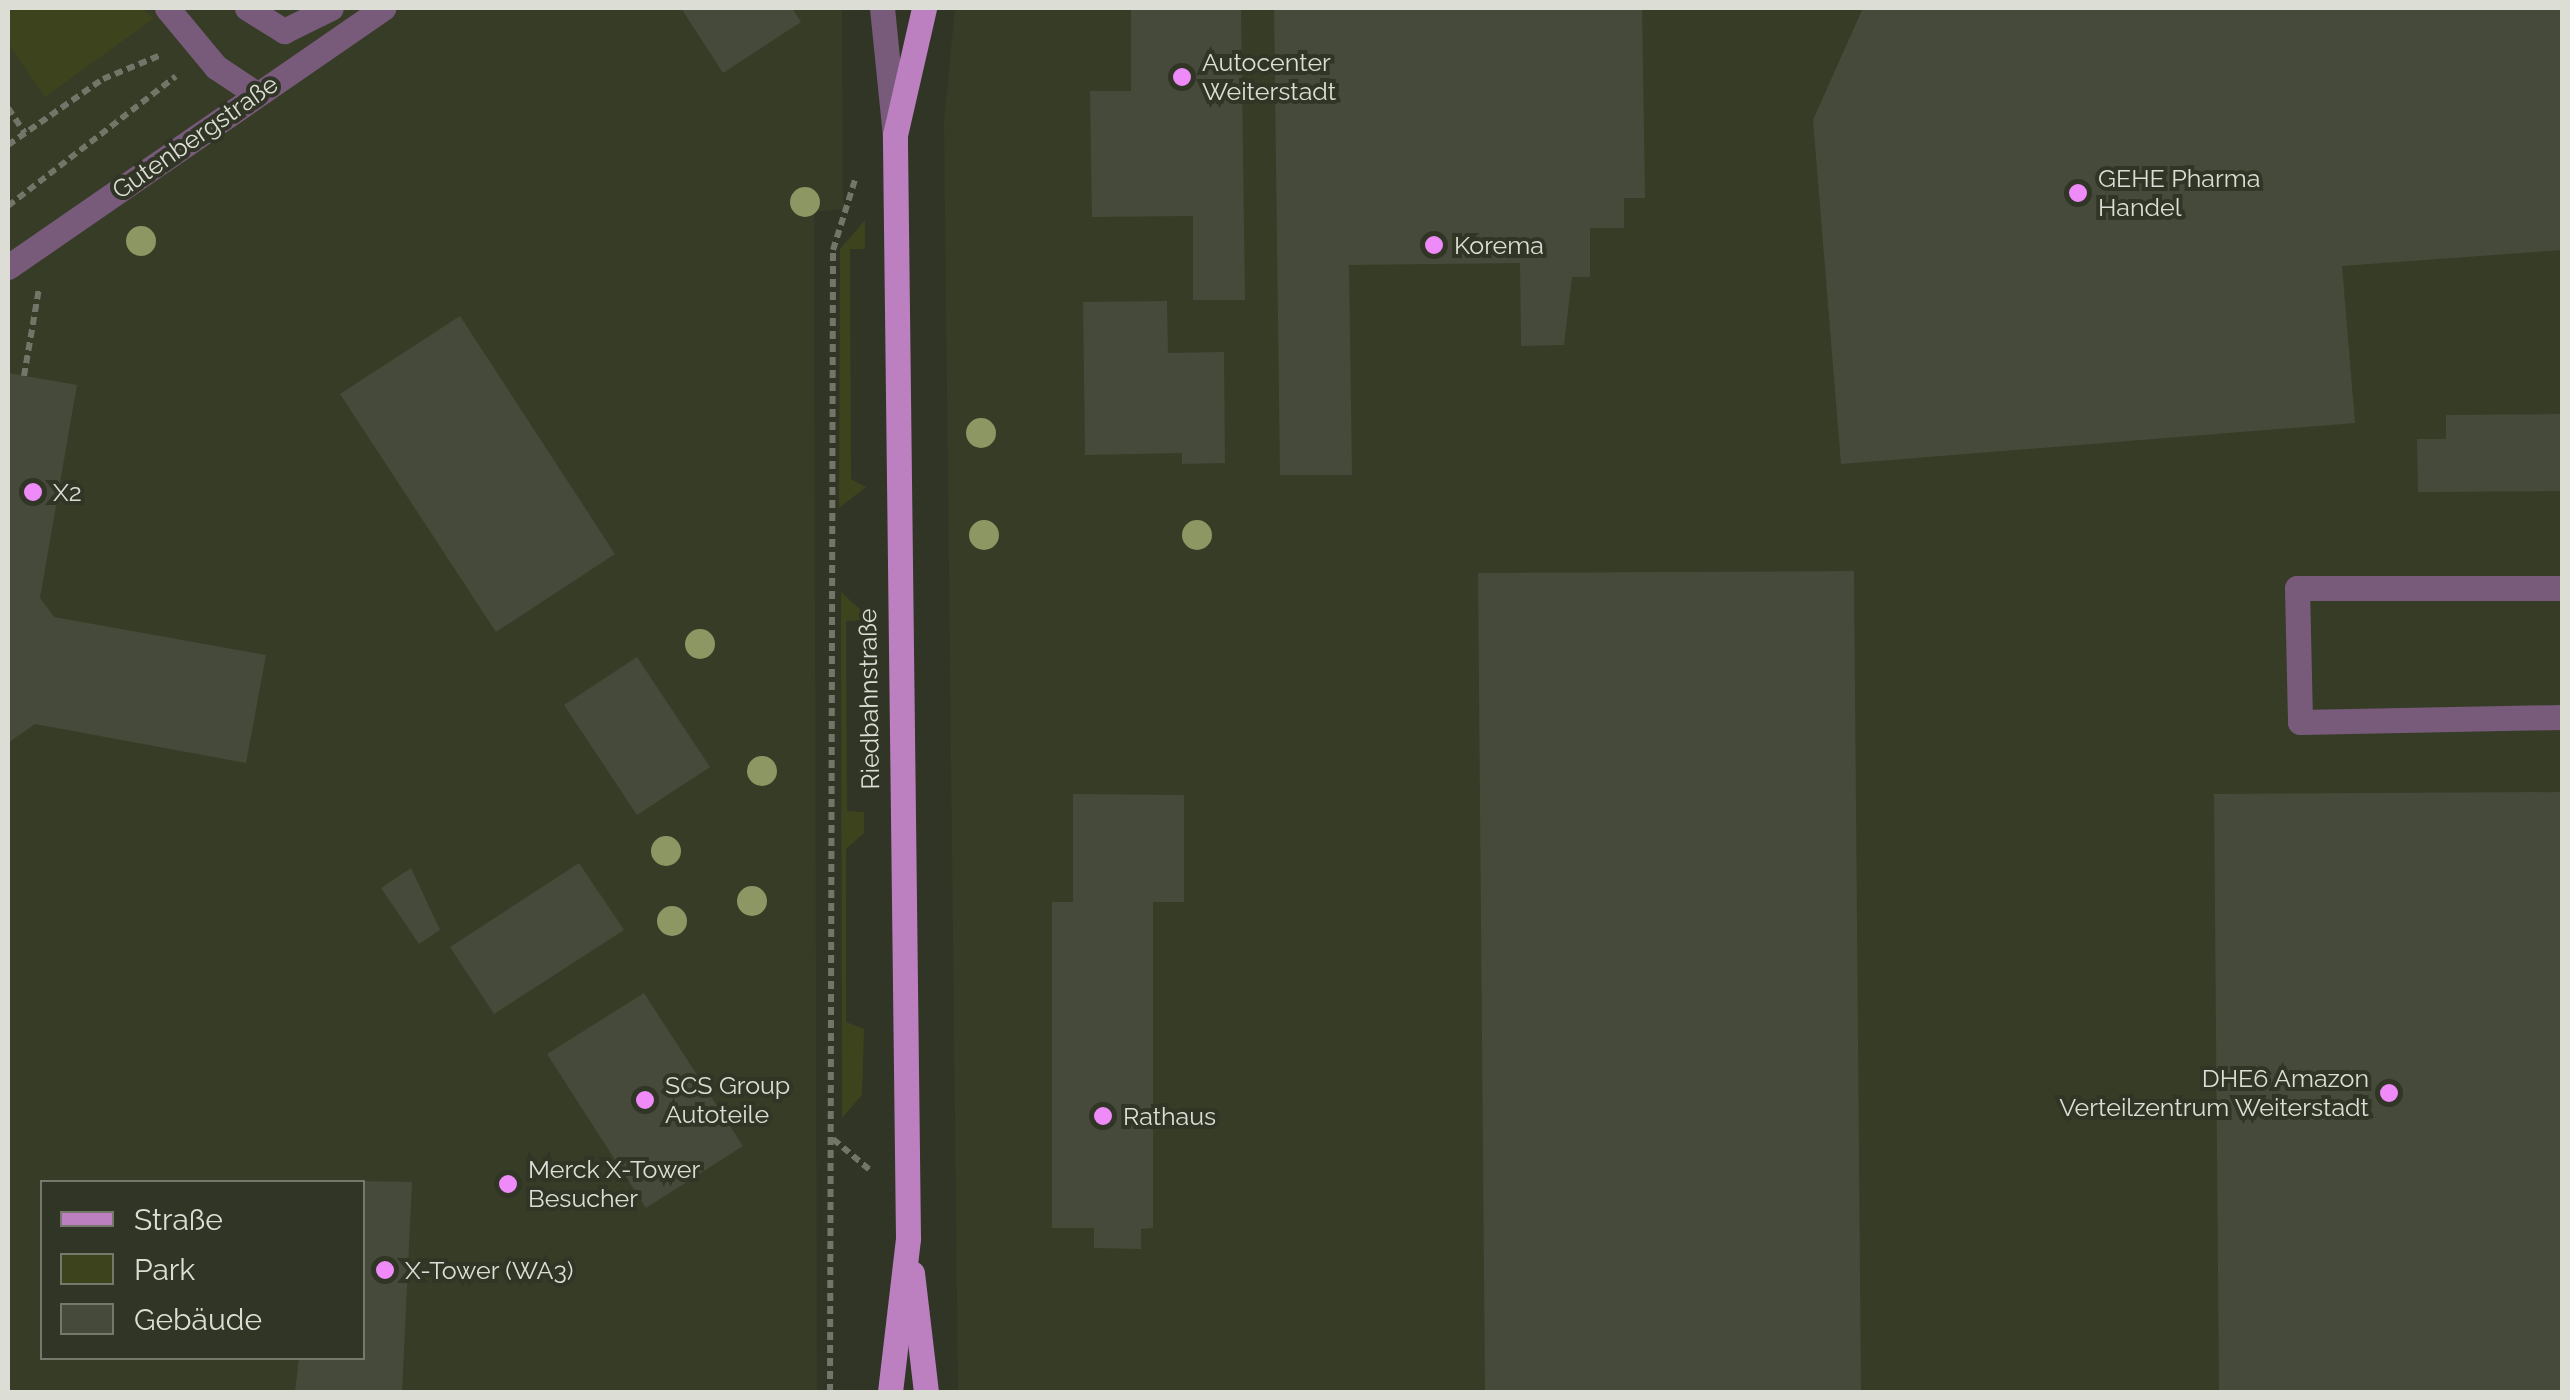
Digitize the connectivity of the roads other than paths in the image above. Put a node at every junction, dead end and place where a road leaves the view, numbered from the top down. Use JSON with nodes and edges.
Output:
{"nodes":[{"id":1,"x":168,"y":8,"type":"edge"},
{"id":2,"x":247,"y":8,"type":"edge"},
{"id":3,"x":330,"y":8,"type":"edge"},
{"id":4,"x":384,"y":8,"type":"edge"},
{"id":5,"x":882,"y":8,"type":"edge"},
{"id":6,"x":924,"y":8,"type":"edge"},
{"id":7,"x":255,"y":93,"type":"junction"},
{"id":8,"x":894,"y":135,"type":"junction"},
{"id":9,"x":8,"y":267,"type":"edge"},
{"id":10,"x":2562,"y":588,"type":"edge"},
{"id":11,"x":2562,"y":717,"type":"edge"},
{"id":12,"x":908,"y":1238,"type":"junction"},
{"id":13,"x":890,"y":1392,"type":"edge"},
{"id":14,"x":926,"y":1392,"type":"edge"}],
"edges":[{"from":1,"to":7,"type":"street"},
{"from":2,"to":3,"type":"street"},
{"from":4,"to":7,"type":"street","name":"Gutenbergstraße"},
{"from":5,"to":8,"type":"street"},
{"from":6,"to":8,"type":"main road","name":"Riedbahnstraße"},
{"from":7,"to":9,"type":"street","name":"Gutenbergstraße"},
{"from":8,"to":12,"type":"main road","name":"Riedbahnstraße"},
{"from":10,"to":11,"type":"street"},
{"from":12,"to":13,"type":"main road","name":"Riedbahnstraße"},
{"from":12,"to":14,"type":"main road"}]}
